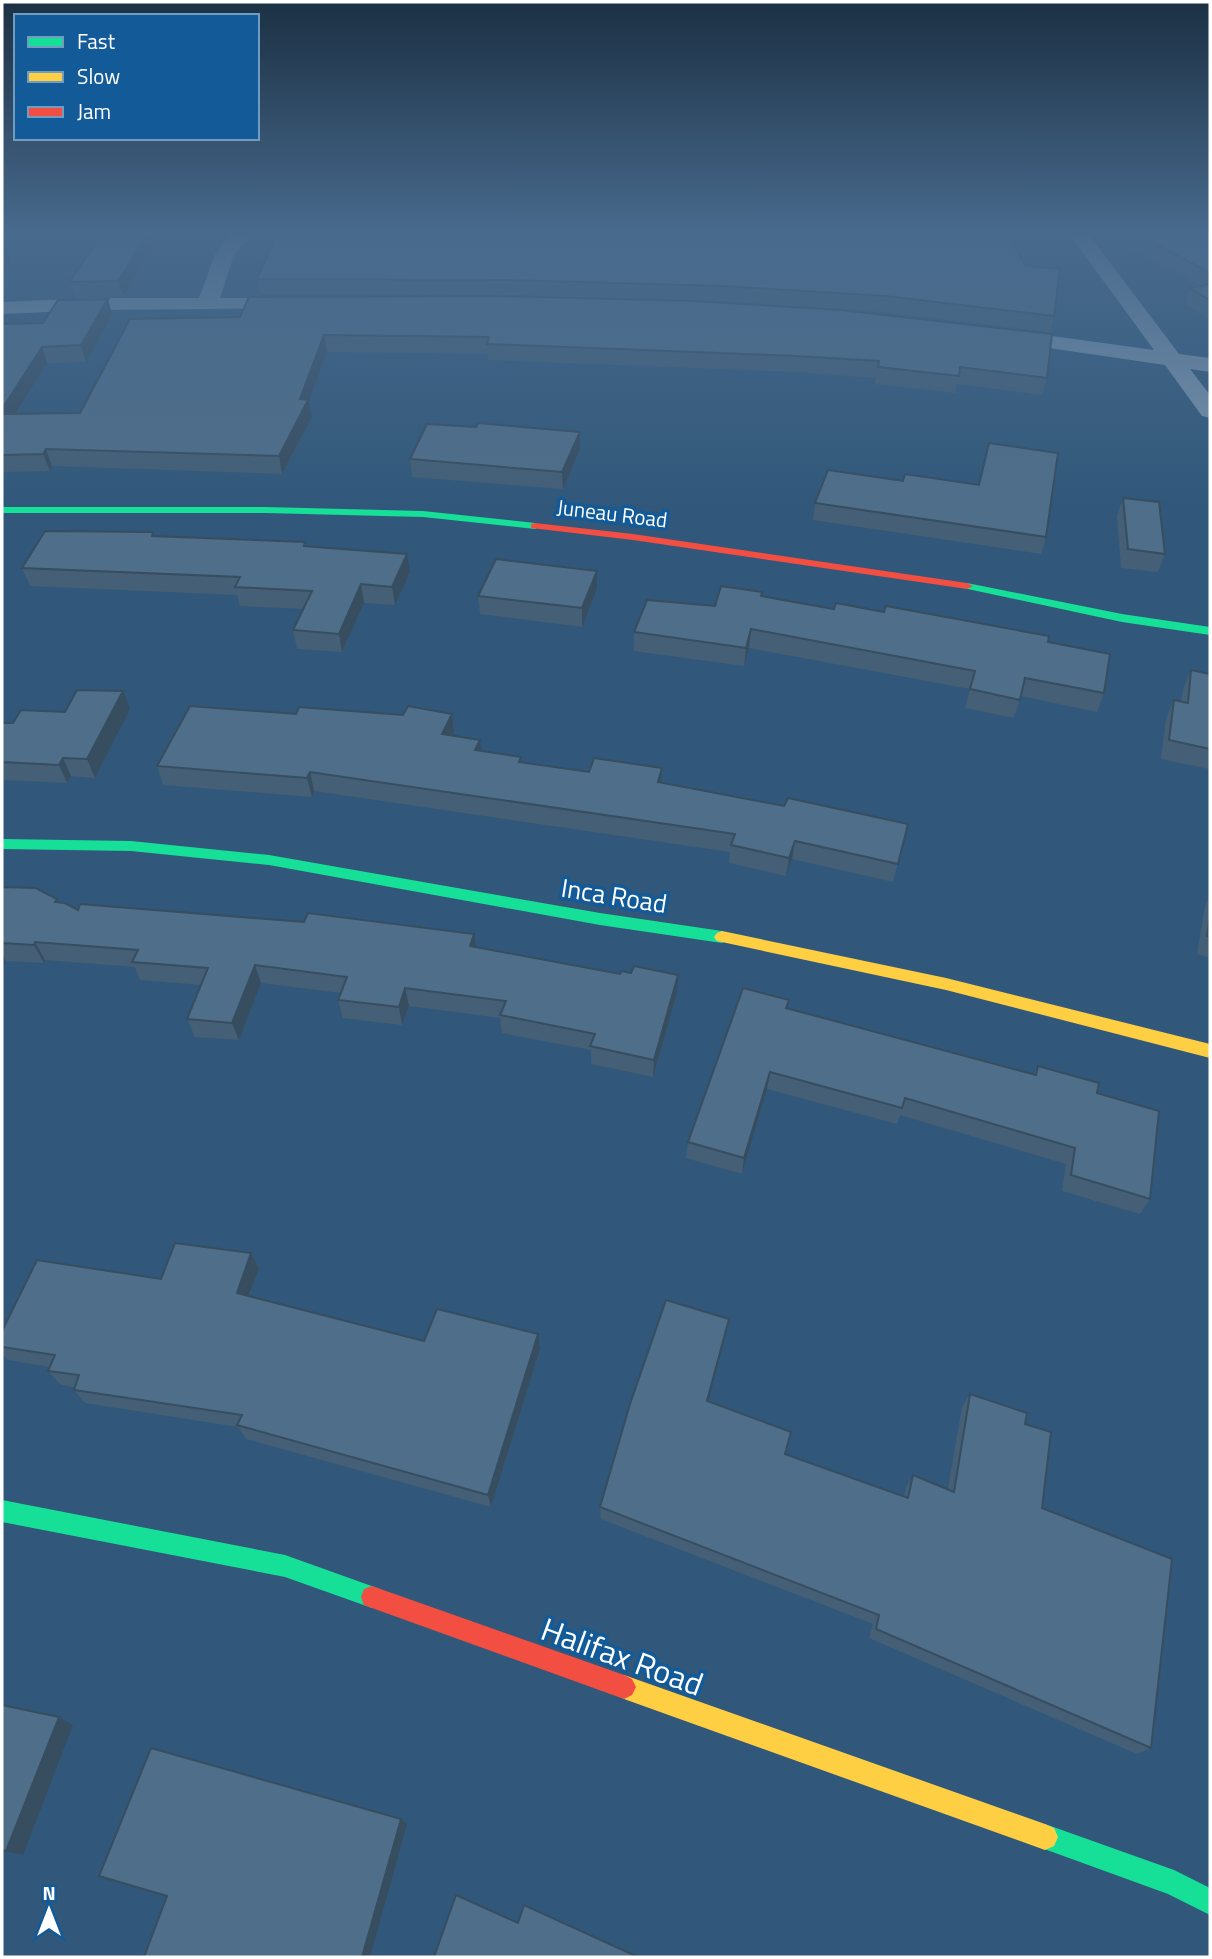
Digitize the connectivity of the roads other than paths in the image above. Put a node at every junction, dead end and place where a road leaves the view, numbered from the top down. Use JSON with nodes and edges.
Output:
{"nodes":[{"id":1,"x":1144,"y":322,"type":"edge"},
{"id":2,"x":987,"y":333,"type":"edge"},
{"id":3,"x":1171,"y":358,"type":"junction"},
{"id":4,"x":1210,"y":365,"type":"edge"},
{"id":5,"x":1210,"y":411,"type":"edge"},
{"id":6,"x":2,"y":510,"type":"edge"},
{"id":7,"x":1210,"y":631,"type":"edge"},
{"id":8,"x":2,"y":844,"type":"edge"},
{"id":9,"x":1210,"y":1051,"type":"edge"},
{"id":10,"x":2,"y":1511,"type":"edge"},
{"id":11,"x":1210,"y":1902,"type":"edge"}],
"edges":[{"from":1,"to":3,"type":"street"},
{"from":2,"to":3,"type":"street"},
{"from":3,"to":4,"type":"street"},
{"from":3,"to":5,"type":"street"},
{"from":6,"to":7,"type":"street","name":"Juneau Road"},
{"from":8,"to":9,"type":"street","name":"Inca Road"},
{"from":10,"to":11,"type":"street","name":"Halifax Road"}]}
